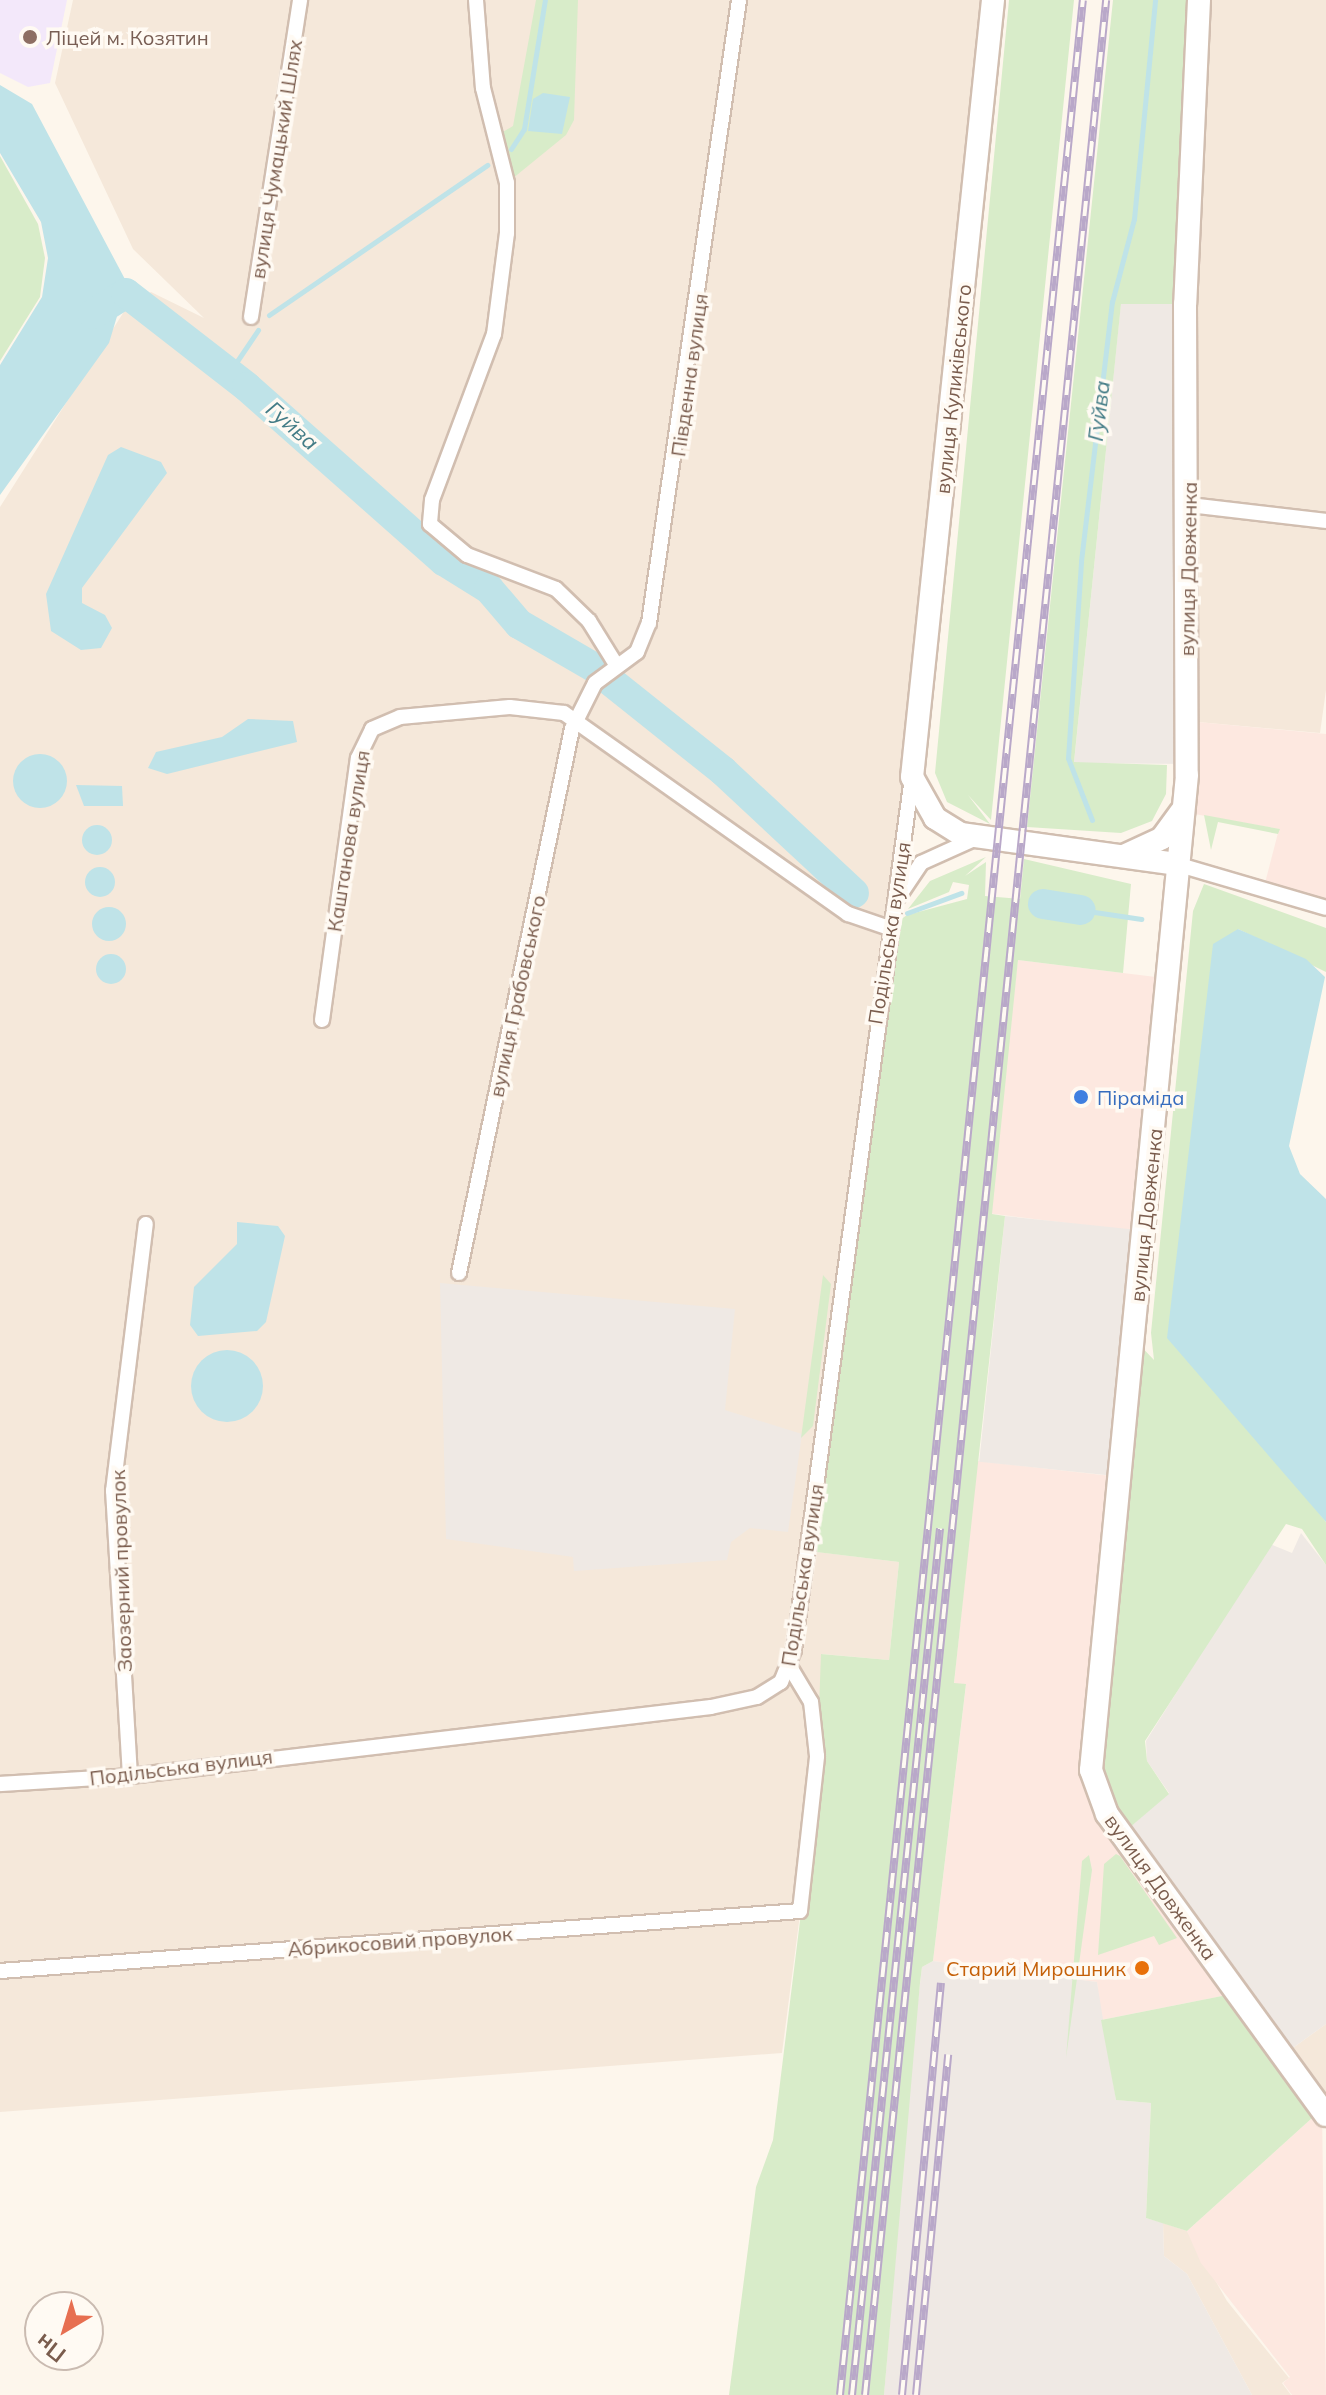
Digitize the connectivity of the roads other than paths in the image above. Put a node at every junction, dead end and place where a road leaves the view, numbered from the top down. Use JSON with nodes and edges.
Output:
{"nodes":[{"id":1,"x":300,"y":0,"type":"edge"},
{"id":2,"x":476,"y":0,"type":"edge"},
{"id":3,"x":739,"y":0,"type":"edge"},
{"id":4,"x":993,"y":0,"type":"edge"},
{"id":5,"x":1199,"y":0,"type":"edge"},
{"id":6,"x":251,"y":317,"type":"dead end"},
{"id":7,"x":1190,"y":505,"type":"junction"},
{"id":8,"x":1326,"y":521,"type":"edge"},
{"id":9,"x":615,"y":663,"type":"junction"},
{"id":10,"x":576,"y":720,"type":"junction"},
{"id":11,"x":912,"y":777,"type":"junction"},
{"id":12,"x":1184,"y":807,"type":"junction"},
{"id":13,"x":978,"y":838,"type":"junction"},
{"id":14,"x":1120,"y":857,"type":"junction"},
{"id":15,"x":1176,"y":864,"type":"junction"},
{"id":16,"x":1175,"y":901,"type":"junction"},
{"id":17,"x":1326,"y":908,"type":"edge"},
{"id":18,"x":892,"y":911,"type":"junction"},
{"id":19,"x":889,"y":928,"type":"junction"},
{"id":20,"x":322,"y":1020,"type":"dead end"},
{"id":21,"x":146,"y":1224,"type":"dead end"},
{"id":22,"x":459,"y":1273,"type":"dead end"},
{"id":23,"x":790,"y":1667,"type":"junction"},
{"id":24,"x":130,"y":1776,"type":"junction"},
{"id":25,"x":0,"y":1784,"type":"edge"},
{"id":26,"x":0,"y":1971,"type":"edge"},
{"id":27,"x":1326,"y":2115,"type":"edge"}],
"edges":[{"from":1,"to":6,"type":"street","name":"вулиця Чумацький Шлях"},
{"from":2,"to":9,"type":"street"},
{"from":3,"to":9,"type":"street","name":"Південна вулиця"},
{"from":4,"to":11,"type":"street","name":"вулиця Куликівського"},
{"from":5,"to":7,"type":"street","name":"вулиця Довженка"},
{"from":7,"to":8,"type":"street"},
{"from":7,"to":12,"type":"street","name":"вулиця Довженка"},
{"from":9,"to":10,"type":"street","name":"Південна вулиця"},
{"from":10,"to":19,"type":"street","name":"Каштанова вулиця"},
{"from":10,"to":20,"type":"street","name":"Каштанова вулиця"},
{"from":10,"to":22,"type":"street","name":"вулиця Грабовського"},
{"from":11,"to":13,"type":"street"},
{"from":11,"to":18,"type":"street","name":"Подільська вулиця"},
{"from":12,"to":14,"type":"street"},
{"from":12,"to":15,"type":"street","name":"вулиця Довженка"},
{"from":13,"to":14,"type":"street"},
{"from":13,"to":18,"type":"street"},
{"from":14,"to":15,"type":"street"},
{"from":14,"to":16,"type":"street"},
{"from":15,"to":16,"type":"street","name":"вулиця Довженка"},
{"from":15,"to":17,"type":"street"},
{"from":16,"to":27,"type":"street","name":"вулиця Довженка"},
{"from":18,"to":19,"type":"street","name":"Подільська вулиця"},
{"from":19,"to":23,"type":"street","name":"Подільська вулиця"},
{"from":21,"to":24,"type":"street","name":"Заозерний провулок"},
{"from":23,"to":24,"type":"street","name":"Подільська вулиця"},
{"from":23,"to":26,"type":"street","name":"Абрикосовий провулок"},
{"from":24,"to":25,"type":"street","name":"Подільська вулиця"}]}
